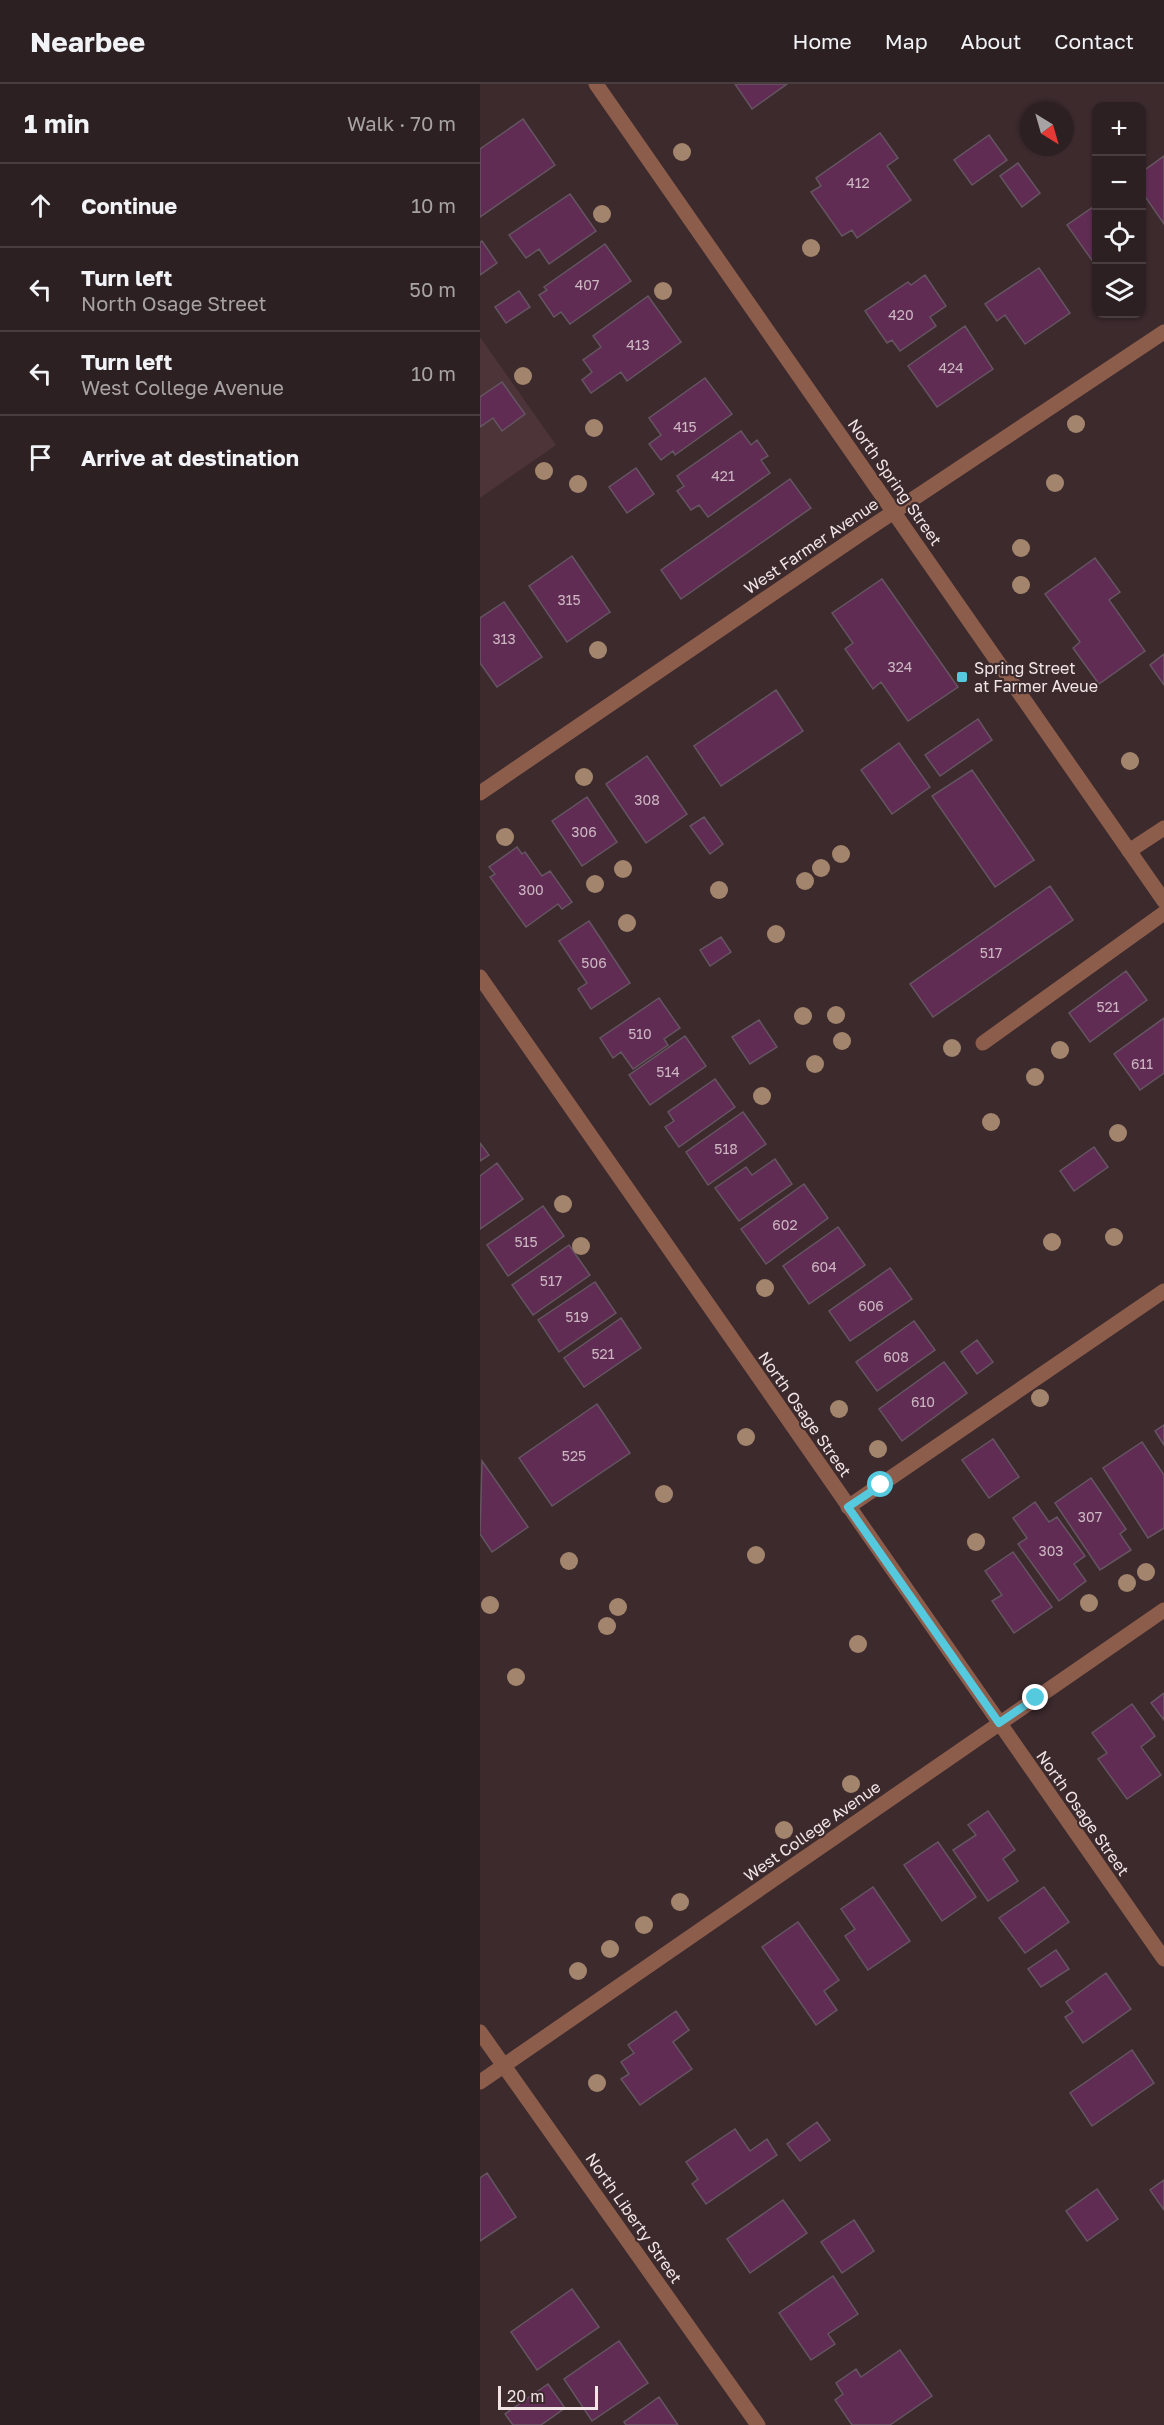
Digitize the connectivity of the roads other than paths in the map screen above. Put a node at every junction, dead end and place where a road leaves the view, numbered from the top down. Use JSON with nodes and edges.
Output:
{"nodes":[{"id":1,"x":596,"y":84,"type":"edge"},
{"id":2,"x":1164,"y":332,"type":"edge"},
{"id":3,"x":893,"y":512,"type":"junction"},
{"id":4,"x":480,"y":793,"type":"edge"},
{"id":5,"x":1164,"y":828,"type":"edge"},
{"id":6,"x":1129,"y":851,"type":"junction"},
{"id":7,"x":1164,"y":901,"type":"edge"},
{"id":8,"x":1164,"y":913,"type":"edge"},
{"id":9,"x":480,"y":977,"type":"edge"},
{"id":10,"x":983,"y":1043,"type":"dead end"},
{"id":11,"x":1164,"y":1291,"type":"edge"},
{"id":12,"x":848,"y":1507,"type":"junction"},
{"id":13,"x":1164,"y":1610,"type":"edge"},
{"id":14,"x":999,"y":1723,"type":"junction"},
{"id":15,"x":1164,"y":1959,"type":"edge"},
{"id":16,"x":480,"y":2032,"type":"edge"},
{"id":17,"x":504,"y":2066,"type":"junction"},
{"id":18,"x":480,"y":2082,"type":"edge"},
{"id":19,"x":758,"y":2425,"type":"edge"}],
"edges":[{"from":1,"to":3,"type":"street","name":"North Spring Street"},
{"from":2,"to":3,"type":"street","name":"West Farmer Avenue"},
{"from":3,"to":4,"type":"street","name":"West Farmer Avenue"},
{"from":3,"to":6,"type":"street","name":"North Spring Street"},
{"from":5,"to":6,"type":"street"},
{"from":6,"to":7,"type":"street","name":"North Spring Street"},
{"from":8,"to":10,"type":"street"},
{"from":9,"to":12,"type":"street","name":"North Osage Street"},
{"from":11,"to":12,"type":"street"},
{"from":12,"to":14,"type":"street","name":"North Osage Street"},
{"from":13,"to":14,"type":"street","name":"West College Avenue"},
{"from":14,"to":15,"type":"street","name":"North Osage Street"},
{"from":14,"to":17,"type":"street","name":"West College Avenue"},
{"from":16,"to":17,"type":"street","name":"North Liberty Street"},
{"from":17,"to":18,"type":"street","name":"West College Avenue"},
{"from":17,"to":19,"type":"street","name":"North Liberty Street"}]}
